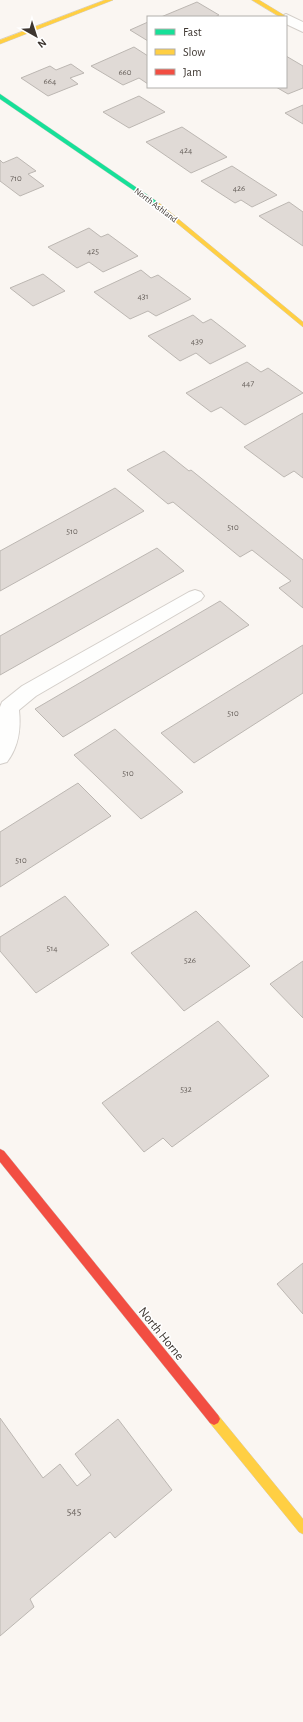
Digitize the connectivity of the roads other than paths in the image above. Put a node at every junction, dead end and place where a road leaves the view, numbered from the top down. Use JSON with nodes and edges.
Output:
{"nodes":[{"id":1,"x":110,"y":0,"type":"edge"},
{"id":2,"x":255,"y":0,"type":"edge"},
{"id":3,"x":282,"y":16,"type":"edge"},
{"id":4,"x":287,"y":19,"type":"edge"},
{"id":5,"x":303,"y":28,"type":"edge"},
{"id":6,"x":0,"y":42,"type":"edge"},
{"id":7,"x":0,"y":96,"type":"edge"},
{"id":8,"x":303,"y":325,"type":"edge"},
{"id":9,"x":195,"y":596,"type":"dead end"},
{"id":10,"x":0,"y":757,"type":"edge"},
{"id":11,"x":0,"y":1154,"type":"edge"},
{"id":12,"x":303,"y":1528,"type":"edge"}],
"edges":[{"from":1,"to":6,"type":"street"},
{"from":2,"to":3,"type":"street"},
{"from":4,"to":5,"type":"street"},
{"from":7,"to":8,"type":"street","name":"North Ashland"},
{"from":9,"to":10,"type":"lane"},
{"from":11,"to":12,"type":"street","name":"North Horne"}]}
